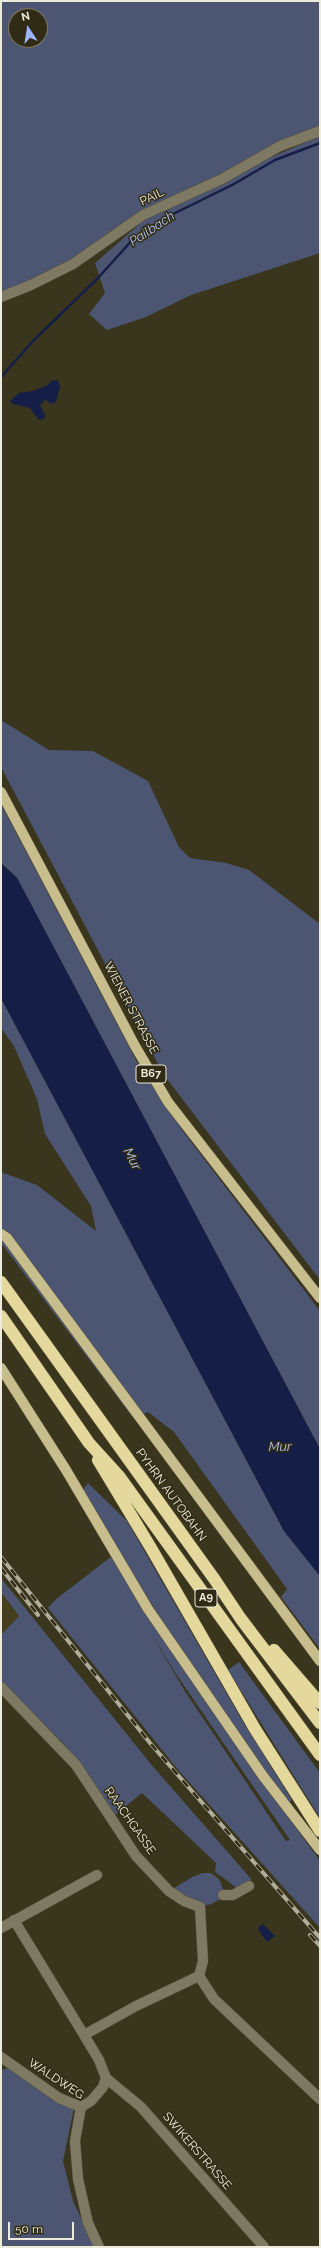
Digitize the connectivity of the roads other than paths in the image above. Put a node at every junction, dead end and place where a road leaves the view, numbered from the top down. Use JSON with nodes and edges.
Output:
{"nodes":[{"id":1,"x":320,"y":131,"type":"edge"},
{"id":2,"x":1,"y":297,"type":"edge"},
{"id":3,"x":1,"y":792,"type":"edge"},
{"id":4,"x":1,"y":1234,"type":"edge"},
{"id":5,"x":1,"y":1282,"type":"edge"},
{"id":6,"x":320,"y":1298,"type":"edge"},
{"id":7,"x":1,"y":1316,"type":"edge"},
{"id":8,"x":1,"y":1368,"type":"edge"},
{"id":9,"x":89,"y":1443,"type":"junction"},
{"id":10,"x":216,"y":1580,"type":"junction"},
{"id":11,"x":320,"y":1661,"type":"edge"},
{"id":12,"x":1,"y":1687,"type":"edge"},
{"id":13,"x":320,"y":1703,"type":"edge"},
{"id":14,"x":320,"y":1723,"type":"edge"},
{"id":15,"x":320,"y":1755,"type":"edge"},
{"id":16,"x":320,"y":1831,"type":"edge"},
{"id":17,"x":320,"y":1850,"type":"edge"},
{"id":18,"x":97,"y":1875,"type":"dead end"},
{"id":19,"x":249,"y":1886,"type":"dead end"},
{"id":20,"x":223,"y":1895,"type":"dead end"},
{"id":21,"x":14,"y":1920,"type":"junction"},
{"id":22,"x":1,"y":1928,"type":"edge"},
{"id":23,"x":199,"y":1976,"type":"junction"},
{"id":24,"x":84,"y":2035,"type":"junction"},
{"id":25,"x":1,"y":2057,"type":"edge"},
{"id":26,"x":106,"y":2078,"type":"junction"},
{"id":27,"x":320,"y":2099,"type":"edge"},
{"id":28,"x":80,"y":2107,"type":"junction"},
{"id":29,"x":99,"y":2247,"type":"edge"},
{"id":30,"x":264,"y":2247,"type":"edge"}],
"edges":[{"from":1,"to":2,"type":"street","name":"PAIL"},
{"from":3,"to":6,"type":"main road","name":"WIENER STRASSE","number":"B67"},
{"from":4,"to":11,"type":"main road"},
{"from":5,"to":10,"type":"highway","name":"PYHRN AUTOBAHN","number":"A9"},
{"from":7,"to":9,"type":"highway","number":"A9"},
{"from":8,"to":17,"type":"main road"},
{"from":9,"to":15,"type":"highway","number":"A9"},
{"from":9,"to":16,"type":"highway"},
{"from":10,"to":13,"type":"highway"},
{"from":10,"to":14,"type":"highway","name":"PYHRN AUTOBAHN","number":"A9"},
{"from":12,"to":23,"type":"street","name":"RAACHGASSE"},
{"from":18,"to":21,"type":"street"},
{"from":19,"to":20,"type":"street"},
{"from":21,"to":22,"type":"street"},
{"from":21,"to":24,"type":"street","name":"SWIKERSTRASSE"},
{"from":23,"to":24,"type":"street"},
{"from":23,"to":27,"type":"street"},
{"from":24,"to":26,"type":"street","name":"SWIKERSTRASSE"},
{"from":25,"to":28,"type":"street","name":"WALDWEG"},
{"from":26,"to":28,"type":"street"},
{"from":26,"to":30,"type":"street","name":"SWIKERSTRASSE"},
{"from":28,"to":29,"type":"street","name":"WALDWEG"}]}
